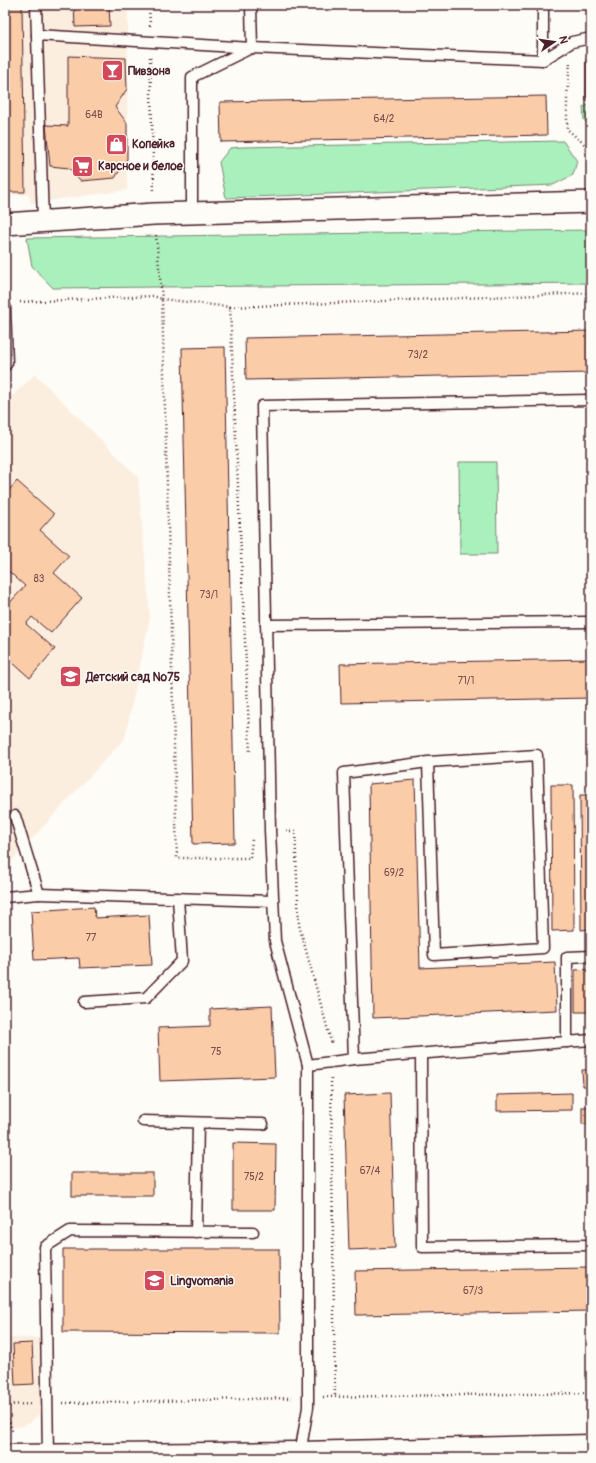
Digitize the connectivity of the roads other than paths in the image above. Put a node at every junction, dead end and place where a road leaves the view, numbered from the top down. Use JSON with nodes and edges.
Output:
{"nodes":[{"id":1,"x":36,"y":5,"type":"edge"},
{"id":2,"x":251,"y":5,"type":"edge"},
{"id":3,"x":543,"y":5,"type":"edge"},
{"id":4,"x":37,"y":35,"type":"junction"},
{"id":5,"x":591,"y":38,"type":"edge"},
{"id":6,"x":252,"y":48,"type":"junction"},
{"id":7,"x":543,"y":60,"type":"junction"},
{"id":8,"x":591,"y":202,"type":"edge"},
{"id":9,"x":192,"y":213,"type":"junction"},
{"id":10,"x":44,"y":221,"type":"junction"},
{"id":11,"x":5,"y":224,"type":"edge"},
{"id":12,"x":9,"y":304,"type":"edge"},
{"id":13,"x":5,"y":366,"type":"edge"},
{"id":14,"x":591,"y":400,"type":"edge"},
{"id":15,"x":591,"y":622,"type":"edge"},
{"id":16,"x":266,"y":625,"type":"junction"},
{"id":17,"x":428,"y":762,"type":"junction"},
{"id":18,"x":15,"y":816,"type":"dead end"},
{"id":19,"x":39,"y":894,"type":"junction"},
{"id":20,"x":5,"y":897,"type":"edge"},
{"id":21,"x":178,"y":898,"type":"junction"},
{"id":22,"x":272,"y":901,"type":"junction"},
{"id":23,"x":591,"y":956,"type":"edge"},
{"id":24,"x":84,"y":1002,"type":"dead end"},
{"id":25,"x":591,"y":1040,"type":"edge"},
{"id":26,"x":567,"y":1042,"type":"junction"},
{"id":27,"x":421,"y":1054,"type":"junction"},
{"id":28,"x":354,"y":1059,"type":"junction"},
{"id":29,"x":308,"y":1065,"type":"junction"},
{"id":30,"x":143,"y":1121,"type":"dead end"},
{"id":31,"x":198,"y":1123,"type":"junction"},
{"id":32,"x":263,"y":1124,"type":"dead end"},
{"id":33,"x":196,"y":1232,"type":"junction"},
{"id":34,"x":253,"y":1232,"type":"dead end"},
{"id":35,"x":591,"y":1245,"type":"edge"},
{"id":36,"x":591,"y":1446,"type":"edge"},
{"id":37,"x":5,"y":1456,"type":"edge"},
{"id":38,"x":61,"y":1456,"type":"edge"},
{"id":39,"x":300,"y":1456,"type":"edge"}],
"edges":[{"from":1,"to":4,"type":"lane"},
{"from":2,"to":6,"type":"lane"},
{"from":3,"to":7,"type":"lane"},
{"from":4,"to":6,"type":"lane"},
{"from":4,"to":10,"type":"lane"},
{"from":5,"to":7,"type":"lane"},
{"from":6,"to":7,"type":"lane"},
{"from":6,"to":9,"type":"lane"},
{"from":8,"to":9,"type":"street"},
{"from":9,"to":10,"type":"street"},
{"from":10,"to":11,"type":"street"},
{"from":12,"to":13,"type":"lane"},
{"from":14,"to":16,"type":"lane"},
{"from":15,"to":16,"type":"lane"},
{"from":16,"to":22,"type":"lane"},
{"from":17,"to":17,"type":"lane"},
{"from":17,"to":28,"type":"lane"},
{"from":18,"to":19,"type":"lane"},
{"from":19,"to":20,"type":"lane"},
{"from":19,"to":21,"type":"lane"},
{"from":21,"to":22,"type":"lane"},
{"from":21,"to":24,"type":"lane"},
{"from":22,"to":29,"type":"lane"},
{"from":23,"to":26,"type":"lane"},
{"from":25,"to":26,"type":"lane"},
{"from":26,"to":27,"type":"lane"},
{"from":27,"to":28,"type":"lane"},
{"from":27,"to":35,"type":"lane"},
{"from":28,"to":29,"type":"lane"},
{"from":29,"to":39,"type":"lane"},
{"from":30,"to":31,"type":"lane"},
{"from":31,"to":32,"type":"lane"},
{"from":31,"to":33,"type":"lane"},
{"from":33,"to":34,"type":"lane"},
{"from":33,"to":38,"type":"lane"},
{"from":36,"to":39,"type":"street"},
{"from":37,"to":38,"type":"street"},
{"from":38,"to":39,"type":"street"}]}
